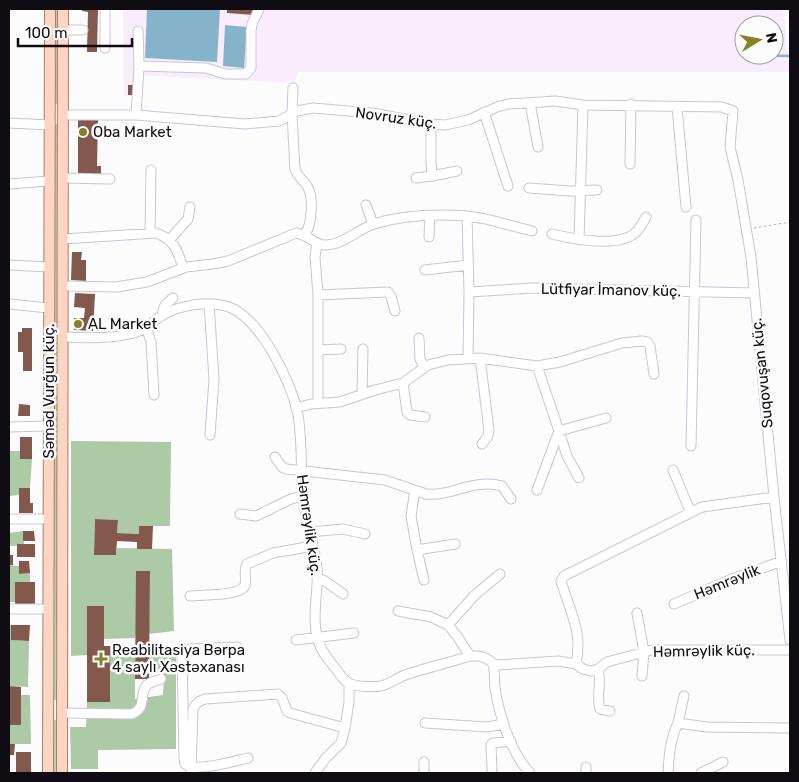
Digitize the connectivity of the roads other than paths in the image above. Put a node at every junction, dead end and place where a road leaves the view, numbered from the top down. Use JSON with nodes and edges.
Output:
{"nodes":[{"id":1,"x":50,"y":9,"type":"edge"},
{"id":2,"x":64,"y":9,"type":"edge"},
{"id":3,"x":105,"y":9,"type":"edge"},
{"id":4,"x":259,"y":9,"type":"edge"},
{"id":5,"x":64,"y":30,"type":"junction"},
{"id":6,"x":82,"y":30,"type":"dead end"},
{"id":7,"x":138,"y":32,"type":"dead end"},
{"id":8,"x":105,"y":48,"type":"dead end"},
{"id":9,"x":139,"y":66,"type":"junction"},
{"id":10,"x":294,"y":88,"type":"dead end"},
{"id":11,"x":530,"y":103,"type":"junction"},
{"id":12,"x":631,"y":104,"type":"junction"},
{"id":13,"x":583,"y":105,"type":"junction"},
{"id":14,"x":677,"y":107,"type":"junction"},
{"id":15,"x":730,"y":109,"type":"joint"},
{"id":16,"x":484,"y":112,"type":"junction"},
{"id":17,"x":292,"y":114,"type":"junction"},
{"id":18,"x":63,"y":115,"type":"junction"},
{"id":19,"x":136,"y":115,"type":"junction"},
{"id":20,"x":9,"y":123,"type":"edge"},
{"id":21,"x":431,"y":124,"type":"junction"},
{"id":22,"x":50,"y":125,"type":"junction"},
{"id":23,"x":538,"y":147,"type":"dead end"},
{"id":24,"x":630,"y":164,"type":"dead end"},
{"id":25,"x":151,"y":170,"type":"dead end"},
{"id":26,"x":457,"y":171,"type":"dead end"},
{"id":27,"x":432,"y":176,"type":"junction"},
{"id":28,"x":63,"y":178,"type":"junction"},
{"id":29,"x":416,"y":178,"type":"dead end"},
{"id":30,"x":110,"y":179,"type":"dead end"},
{"id":31,"x":49,"y":181,"type":"junction"},
{"id":32,"x":9,"y":184,"type":"edge"},
{"id":33,"x":508,"y":186,"type":"dead end"},
{"id":34,"x":529,"y":188,"type":"dead end"},
{"id":35,"x":597,"y":190,"type":"dead end"},
{"id":36,"x":580,"y":191,"type":"junction"},
{"id":37,"x":366,"y":205,"type":"dead end"},
{"id":38,"x":190,"y":207,"type":"dead end"},
{"id":39,"x":686,"y":207,"type":"dead end"},
{"id":40,"x":430,"y":216,"type":"junction"},
{"id":41,"x":467,"y":216,"type":"junction"},
{"id":42,"x":646,"y":217,"type":"dead end"},
{"id":43,"x":696,"y":220,"type":"dead end"},
{"id":44,"x":373,"y":224,"type":"junction"},
{"id":45,"x":150,"y":232,"type":"junction"},
{"id":46,"x":532,"y":232,"type":"dead end"},
{"id":47,"x":305,"y":234,"type":"junction"},
{"id":48,"x":552,"y":234,"type":"dead end"},
{"id":49,"x":429,"y":237,"type":"dead end"},
{"id":50,"x":63,"y":239,"type":"junction"},
{"id":51,"x":170,"y":239,"type":"junction"},
{"id":52,"x":579,"y":240,"type":"junction"},
{"id":53,"x":317,"y":243,"type":"junction"},
{"id":54,"x":9,"y":265,"type":"edge"},
{"id":55,"x":468,"y":266,"type":"junction"},
{"id":56,"x":49,"y":267,"type":"junction"},
{"id":57,"x":183,"y":268,"type":"junction"},
{"id":58,"x":425,"y":270,"type":"dead end"},
{"id":59,"x":63,"y":286,"type":"junction"},
{"id":60,"x":693,"y":291,"type":"junction"},
{"id":61,"x":469,"y":292,"type":"junction"},
{"id":62,"x":754,"y":293,"type":"junction"},
{"id":63,"x":318,"y":295,"type":"junction"},
{"id":64,"x":173,"y":298,"type":"dead end"},
{"id":65,"x":9,"y":304,"type":"edge"},
{"id":66,"x":209,"y":304,"type":"junction"},
{"id":67,"x":49,"y":308,"type":"junction"},
{"id":68,"x":395,"y":310,"type":"dead end"},
{"id":69,"x":163,"y":314,"type":"junction"},
{"id":70,"x":146,"y":327,"type":"junction"},
{"id":71,"x":63,"y":337,"type":"junction"},
{"id":72,"x":419,"y":338,"type":"dead end"},
{"id":73,"x":341,"y":349,"type":"dead end"},
{"id":74,"x":363,"y":349,"type":"dead end"},
{"id":75,"x":319,"y":350,"type":"junction"},
{"id":76,"x":468,"y":358,"type":"junction"},
{"id":77,"x":480,"y":358,"type":"junction"},
{"id":78,"x":537,"y":366,"type":"junction"},
{"id":79,"x":424,"y":368,"type":"junction"},
{"id":80,"x":654,"y":374,"type":"dead end"},
{"id":81,"x":404,"y":383,"type":"junction"},
{"id":82,"x":362,"y":394,"type":"junction"},
{"id":83,"x":154,"y":395,"type":"dead end"},
{"id":84,"x":318,"y":403,"type":"junction"},
{"id":85,"x":296,"y":408,"type":"junction"},
{"id":86,"x":425,"y":417,"type":"dead end"},
{"id":87,"x":606,"y":418,"type":"dead end"},
{"id":88,"x":49,"y":426,"type":"junction"},
{"id":89,"x":9,"y":427,"type":"edge"},
{"id":90,"x":559,"y":431,"type":"junction"},
{"id":91,"x":210,"y":435,"type":"dead end"},
{"id":92,"x":482,"y":444,"type":"dead end"},
{"id":93,"x":691,"y":446,"type":"dead end"},
{"id":94,"x":276,"y":457,"type":"dead end"},
{"id":95,"x":301,"y":470,"type":"junction"},
{"id":96,"x":673,"y":470,"type":"dead end"},
{"id":97,"x":579,"y":478,"type":"dead end"},
{"id":98,"x":415,"y":490,"type":"junction"},
{"id":99,"x":538,"y":490,"type":"dead end"},
{"id":100,"x":303,"y":496,"type":"junction"},
{"id":101,"x":774,"y":497,"type":"junction"},
{"id":102,"x":511,"y":499,"type":"dead end"},
{"id":103,"x":690,"y":511,"type":"junction"},
{"id":104,"x":240,"y":514,"type":"dead end"},
{"id":105,"x":9,"y":519,"type":"edge"},
{"id":106,"x":48,"y":519,"type":"junction"},
{"id":107,"x":309,"y":532,"type":"junction"},
{"id":108,"x":365,"y":534,"type":"dead end"},
{"id":109,"x":455,"y":544,"type":"dead end"},
{"id":110,"x":313,"y":546,"type":"junction"},
{"id":111,"x":417,"y":550,"type":"junction"},
{"id":112,"x":782,"y":561,"type":"junction"},
{"id":113,"x":500,"y":574,"type":"dead end"},
{"id":114,"x":317,"y":578,"type":"junction"},
{"id":115,"x":424,"y":580,"type":"dead end"},
{"id":116,"x":343,"y":594,"type":"dead end"},
{"id":117,"x":190,"y":596,"type":"dead end"},
{"id":118,"x":674,"y":604,"type":"dead end"},
{"id":119,"x":9,"y":609,"type":"edge"},
{"id":120,"x":48,"y":609,"type":"junction"},
{"id":121,"x":398,"y":611,"type":"dead end"},
{"id":122,"x":638,"y":613,"type":"dead end"},
{"id":123,"x":448,"y":625,"type":"junction"},
{"id":124,"x":354,"y":633,"type":"dead end"},
{"id":125,"x":317,"y":638,"type":"junction"},
{"id":126,"x":296,"y":640,"type":"dead end"},
{"id":127,"x":790,"y":640,"type":"edge"},
{"id":128,"x":237,"y":647,"type":"dead end"},
{"id":129,"x":790,"y":650,"type":"edge"},
{"id":130,"x":644,"y":652,"type":"junction"},
{"id":131,"x":470,"y":656,"type":"junction"},
{"id":132,"x":493,"y":664,"type":"junction"},
{"id":133,"x":576,"y":664,"type":"junction"},
{"id":134,"x":598,"y":670,"type":"junction"},
{"id":135,"x":642,"y":676,"type":"dead end"},
{"id":136,"x":161,"y":679,"type":"dead end"},
{"id":137,"x":349,"y":684,"type":"junction"},
{"id":138,"x":684,"y":696,"type":"dead end"},
{"id":139,"x":610,"y":711,"type":"dead end"},
{"id":140,"x":48,"y":712,"type":"junction"},
{"id":141,"x":62,"y":713,"type":"junction"},
{"id":142,"x":425,"y":723,"type":"dead end"},
{"id":143,"x":678,"y":723,"type":"junction"},
{"id":144,"x":504,"y":724,"type":"junction"},
{"id":145,"x":344,"y":728,"type":"junction"},
{"id":146,"x":790,"y":728,"type":"edge"},
{"id":147,"x":511,"y":741,"type":"junction"},
{"id":148,"x":248,"y":758,"type":"dead end"},
{"id":149,"x":424,"y":762,"type":"dead end"},
{"id":150,"x":722,"y":762,"type":"dead end"},
{"id":151,"x":190,"y":770,"type":"edge"},
{"id":152,"x":492,"y":770,"type":"dead end"},
{"id":153,"x":48,"y":773,"type":"edge"},
{"id":154,"x":62,"y":773,"type":"edge"},
{"id":155,"x":315,"y":773,"type":"edge"},
{"id":156,"x":424,"y":773,"type":"edge"},
{"id":157,"x":530,"y":773,"type":"edge"},
{"id":158,"x":668,"y":773,"type":"edge"},
{"id":159,"x":701,"y":773,"type":"edge"}],
"edges":[{"from":1,"to":22,"type":"main road","name":"Səməd Vurğun küç."},
{"from":2,"to":5,"type":"main road","name":"Səməd Vurğun küç."},
{"from":3,"to":8,"type":"street"},
{"from":4,"to":9,"type":"street"},
{"from":5,"to":6,"type":"street"},
{"from":5,"to":18,"type":"main road","name":"Səməd Vurğun küç."},
{"from":7,"to":9,"type":"street"},
{"from":9,"to":19,"type":"street"},
{"from":10,"to":17,"type":"street"},
{"from":11,"to":13,"type":"street","name":"Novruz küç."},
{"from":11,"to":16,"type":"street","name":"Novruz küç."},
{"from":11,"to":23,"type":"street"},
{"from":12,"to":13,"type":"street","name":"Novruz küç."},
{"from":12,"to":14,"type":"street","name":"Novruz küç."},
{"from":12,"to":24,"type":"street"},
{"from":13,"to":36,"type":"street"},
{"from":14,"to":15,"type":"street","name":"Novruz küç."},
{"from":14,"to":39,"type":"street"},
{"from":15,"to":62,"type":"street","name":"Suqovuşan küç."},
{"from":16,"to":21,"type":"street","name":"Novruz küç."},
{"from":16,"to":33,"type":"street"},
{"from":17,"to":19,"type":"street","name":"Novruz küç."},
{"from":17,"to":21,"type":"street","name":"Novruz küç."},
{"from":17,"to":47,"type":"street"},
{"from":18,"to":19,"type":"street","name":"Novruz küç."},
{"from":18,"to":22,"type":"main road"},
{"from":18,"to":28,"type":"main road","name":"Səməd Vurğun küç."},
{"from":20,"to":22,"type":"street"},
{"from":21,"to":27,"type":"street"},
{"from":22,"to":31,"type":"main road","name":"Səməd Vurğun küç."},
{"from":25,"to":45,"type":"street"},
{"from":26,"to":27,"type":"street"},
{"from":27,"to":29,"type":"street"},
{"from":28,"to":30,"type":"street"},
{"from":28,"to":50,"type":"main road","name":"Səməd Vurğun küç."},
{"from":31,"to":32,"type":"street"},
{"from":31,"to":56,"type":"main road","name":"Səməd Vurğun küç."},
{"from":34,"to":36,"type":"street"},
{"from":35,"to":36,"type":"street"},
{"from":36,"to":52,"type":"street"},
{"from":37,"to":44,"type":"street"},
{"from":38,"to":51,"type":"street"},
{"from":40,"to":41,"type":"street"},
{"from":40,"to":44,"type":"street"},
{"from":40,"to":49,"type":"street"},
{"from":41,"to":46,"type":"street"},
{"from":41,"to":55,"type":"street"},
{"from":42,"to":52,"type":"street"},
{"from":43,"to":60,"type":"street"},
{"from":44,"to":53,"type":"street"},
{"from":45,"to":50,"type":"street"},
{"from":45,"to":51,"type":"street"},
{"from":47,"to":53,"type":"street"},
{"from":47,"to":57,"type":"street"},
{"from":48,"to":52,"type":"street"},
{"from":50,"to":59,"type":"main road","name":"Səməd Vurğun küç."},
{"from":51,"to":57,"type":"street"},
{"from":53,"to":63,"type":"street"},
{"from":54,"to":56,"type":"street"},
{"from":55,"to":58,"type":"street"},
{"from":55,"to":61,"type":"street"},
{"from":56,"to":67,"type":"main road","name":"Səməd Vurğun küç."},
{"from":57,"to":59,"type":"street"},
{"from":59,"to":71,"type":"main road","name":"Səməd Vurğun küç."},
{"from":60,"to":61,"type":"street","name":"Lütfiyar İmanov küç."},
{"from":60,"to":62,"type":"street","name":"Lütfiyar İmanov küç."},
{"from":60,"to":93,"type":"street"},
{"from":61,"to":76,"type":"street"},
{"from":62,"to":101,"type":"street","name":"Suqovuşan küç."},
{"from":63,"to":68,"type":"street"},
{"from":63,"to":75,"type":"street"},
{"from":64,"to":69,"type":"street"},
{"from":65,"to":67,"type":"street"},
{"from":66,"to":69,"type":"street","name":"Həmrəylik küç."},
{"from":66,"to":85,"type":"street","name":"Həmrəylik küç."},
{"from":66,"to":91,"type":"street"},
{"from":67,"to":88,"type":"main road","name":"Səməd Vurğun küç."},
{"from":69,"to":70,"type":"street","name":"Həmrəylik küç."},
{"from":70,"to":71,"type":"street","name":"Həmrəylik küç."},
{"from":70,"to":83,"type":"street"},
{"from":71,"to":141,"type":"main road","name":"Səməd Vurğun küç."},
{"from":72,"to":79,"type":"street"},
{"from":73,"to":75,"type":"street"},
{"from":74,"to":82,"type":"street"},
{"from":75,"to":84,"type":"street"},
{"from":76,"to":77,"type":"street"},
{"from":76,"to":79,"type":"street"},
{"from":77,"to":78,"type":"street"},
{"from":77,"to":92,"type":"street"},
{"from":78,"to":80,"type":"street"},
{"from":78,"to":90,"type":"street"},
{"from":79,"to":81,"type":"street"},
{"from":81,"to":82,"type":"street"},
{"from":81,"to":86,"type":"street"},
{"from":82,"to":84,"type":"street"},
{"from":84,"to":85,"type":"street"},
{"from":85,"to":95,"type":"street","name":"Həmrəylik küç."},
{"from":87,"to":90,"type":"street"},
{"from":88,"to":89,"type":"street"},
{"from":88,"to":106,"type":"main road","name":"Səməd Vurğun küç."},
{"from":90,"to":97,"type":"street"},
{"from":90,"to":99,"type":"street"},
{"from":94,"to":95,"type":"street"},
{"from":95,"to":98,"type":"street"},
{"from":95,"to":100,"type":"street","name":"Həmrəylik küç."},
{"from":96,"to":103,"type":"street"},
{"from":98,"to":102,"type":"street"},
{"from":98,"to":111,"type":"street"},
{"from":100,"to":104,"type":"street"},
{"from":100,"to":107,"type":"street","name":"Həmrəylik küç."},
{"from":101,"to":103,"type":"street"},
{"from":101,"to":112,"type":"street","name":"Suqovuşan küç."},
{"from":103,"to":133,"type":"street"},
{"from":105,"to":106,"type":"street"},
{"from":106,"to":120,"type":"main road","name":"Səməd Vurğun küç."},
{"from":107,"to":108,"type":"street"},
{"from":107,"to":110,"type":"street","name":"Həmrəylik küç."},
{"from":109,"to":111,"type":"street"},
{"from":110,"to":114,"type":"street","name":"Həmrəylik küç."},
{"from":110,"to":117,"type":"street"},
{"from":111,"to":115,"type":"street"},
{"from":112,"to":118,"type":"street","name":"Həmrəylik"},
{"from":112,"to":127,"type":"street","name":"Suqovuşan küç."},
{"from":113,"to":123,"type":"street"},
{"from":114,"to":116,"type":"street"},
{"from":114,"to":125,"type":"street","name":"Həmrəylik küç."},
{"from":119,"to":120,"type":"street"},
{"from":120,"to":140,"type":"main road","name":"Səməd Vurğun küç."},
{"from":121,"to":123,"type":"street"},
{"from":122,"to":130,"type":"street"},
{"from":123,"to":131,"type":"street"},
{"from":124,"to":125,"type":"street"},
{"from":125,"to":126,"type":"street"},
{"from":125,"to":137,"type":"street","name":"Həmrəylik küç."},
{"from":128,"to":151,"type":"street"},
{"from":129,"to":130,"type":"street","name":"Həmrəylik küç."},
{"from":130,"to":134,"type":"street","name":"Həmrəylik küç."},
{"from":130,"to":135,"type":"street"},
{"from":131,"to":132,"type":"street"},
{"from":131,"to":137,"type":"street"},
{"from":132,"to":133,"type":"street"},
{"from":132,"to":144,"type":"street"},
{"from":133,"to":134,"type":"street"},
{"from":134,"to":139,"type":"street"},
{"from":136,"to":141,"type":"street"},
{"from":137,"to":145,"type":"street"},
{"from":138,"to":143,"type":"street"},
{"from":140,"to":141,"type":"main road"},
{"from":140,"to":153,"type":"main road","name":"Səməd Vurğun küç."},
{"from":141,"to":154,"type":"main road","name":"Səməd Vurğun küç."},
{"from":142,"to":144,"type":"street"},
{"from":143,"to":146,"type":"street"},
{"from":143,"to":158,"type":"street"},
{"from":144,"to":147,"type":"street"},
{"from":145,"to":151,"type":"street"},
{"from":145,"to":155,"type":"street"},
{"from":147,"to":152,"type":"street"},
{"from":147,"to":157,"type":"street"},
{"from":148,"to":151,"type":"street"},
{"from":149,"to":156,"type":"street"},
{"from":150,"to":159,"type":"street"}]}
